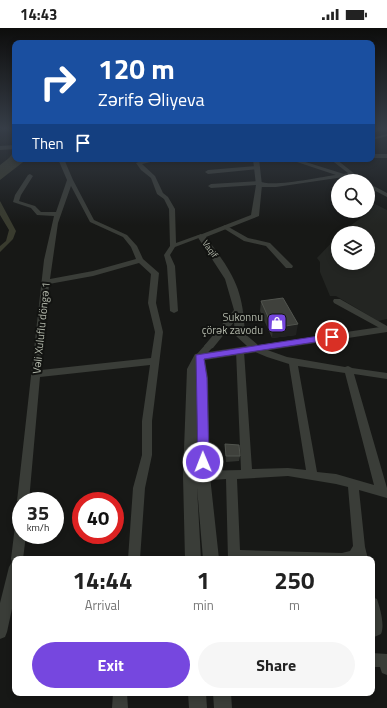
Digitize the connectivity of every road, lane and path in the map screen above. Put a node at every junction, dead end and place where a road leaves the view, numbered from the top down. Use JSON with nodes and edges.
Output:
{"nodes":[{"id":1,"x":62,"y":162,"type":"edge"},
{"id":2,"x":140,"y":162,"type":"edge"},
{"id":3,"x":256,"y":162,"type":"edge"},
{"id":4,"x":301,"y":162,"type":"edge"},
{"id":5,"x":337,"y":162,"type":"edge"},
{"id":6,"x":257,"y":168,"type":"junction"},
{"id":7,"x":208,"y":172,"type":"dead end"},
{"id":8,"x":343,"y":174,"type":"edge"},
{"id":9,"x":352,"y":174,"type":"edge"},
{"id":10,"x":30,"y":176,"type":"dead end"},
{"id":11,"x":331,"y":177,"type":"edge"},
{"id":12,"x":70,"y":180,"type":"junction"},
{"id":13,"x":259,"y":184,"type":"junction"},
{"id":14,"x":211,"y":186,"type":"dead end"},
{"id":15,"x":375,"y":189,"type":"edge"},
{"id":16,"x":387,"y":196,"type":"edge"},
{"id":17,"x":58,"y":214,"type":"junction"},
{"id":18,"x":225,"y":227,"type":"junction"},
{"id":19,"x":201,"y":236,"type":"junction"},
{"id":20,"x":173,"y":246,"type":"junction"},
{"id":21,"x":140,"y":260,"type":"junction"},
{"id":22,"x":290,"y":266,"type":"dead end"},
{"id":23,"x":46,"y":282,"type":"junction"},
{"id":24,"x":337,"y":301,"type":"dead end"},
{"id":25,"x":239,"y":310,"type":"junction"},
{"id":26,"x":174,"y":311,"type":"dead end"},
{"id":27,"x":387,"y":329,"type":"edge"},
{"id":28,"x":209,"y":346,"type":"joint"},
{"id":29,"x":256,"y":349,"type":"junction"},
{"id":30,"x":240,"y":351,"type":"junction"},
{"id":31,"x":200,"y":357,"type":"junction"},
{"id":32,"x":155,"y":361,"type":"junction"},
{"id":33,"x":293,"y":362,"type":"junction"},
{"id":34,"x":348,"y":369,"type":"junction"},
{"id":35,"x":36,"y":374,"type":"junction"},
{"id":36,"x":387,"y":376,"type":"edge"},
{"id":37,"x":247,"y":474,"type":"junction"},
{"id":38,"x":231,"y":475,"type":"junction"},
{"id":39,"x":197,"y":476,"type":"junction"},
{"id":40,"x":312,"y":476,"type":"junction"},
{"id":41,"x":353,"y":484,"type":"junction"},
{"id":42,"x":25,"y":492,"type":"edge"},
{"id":43,"x":384,"y":492,"type":"edge"},
{"id":44,"x":19,"y":544,"type":"edge"},
{"id":45,"x":361,"y":553,"type":"edge"},
{"id":46,"x":17,"y":556,"type":"edge"},
{"id":47,"x":134,"y":556,"type":"edge"},
{"id":48,"x":193,"y":556,"type":"edge"},
{"id":49,"x":210,"y":556,"type":"edge"},
{"id":50,"x":234,"y":556,"type":"edge"},
{"id":51,"x":351,"y":556,"type":"edge"},
{"id":52,"x":12,"y":580,"type":"edge"},
{"id":53,"x":375,"y":618,"type":"edge"},
{"id":54,"x":375,"y":630,"type":"edge"},
{"id":55,"x":0,"y":632,"type":"edge"},
{"id":56,"x":375,"y":660,"type":"edge"},
{"id":57,"x":387,"y":668,"type":"edge"},
{"id":58,"x":120,"y":696,"type":"edge"},
{"id":59,"x":197,"y":696,"type":"edge"},
{"id":60,"x":222,"y":696,"type":"edge"},
{"id":61,"x":120,"y":708,"type":"edge"},
{"id":62,"x":198,"y":708,"type":"edge"},
{"id":63,"x":223,"y":708,"type":"edge"}],
"edges":[{"from":1,"to":12,"type":"street"},
{"from":2,"to":20,"type":"street"},
{"from":3,"to":6,"type":"street","name":"Vaqif"},
{"from":4,"to":8,"type":"street"},
{"from":5,"to":9,"type":"street"},
{"from":6,"to":7,"type":"street"},
{"from":6,"to":13,"type":"street","name":"Vaqif"},
{"from":10,"to":17,"type":"street"},
{"from":11,"to":13,"type":"street"},
{"from":12,"to":17,"type":"street","name":"Vəli Xuluflu döngə 1"},
{"from":12,"to":21,"type":"street"},
{"from":13,"to":14,"type":"street"},
{"from":13,"to":18,"type":"street","name":"Vaqif"},
{"from":15,"to":16,"type":"street"},
{"from":17,"to":23,"type":"street","name":"Vəli Xuluflu döngə 1"},
{"from":18,"to":19,"type":"street","name":"Vaqif"},
{"from":18,"to":22,"type":"street"},
{"from":19,"to":20,"type":"street"},
{"from":19,"to":25,"type":"street","name":"Vaqif"},
{"from":20,"to":26,"type":"street"},
{"from":21,"to":23,"type":"street"},
{"from":21,"to":32,"type":"street"},
{"from":23,"to":35,"type":"street","name":"Vəli Xuluflu döngə 1"},
{"from":24,"to":27,"type":"street"},
{"from":25,"to":28,"type":"street"},
{"from":25,"to":29,"type":"street","name":"Vaqif"},
{"from":27,"to":29,"type":"street"},
{"from":28,"to":31,"type":"street"},
{"from":29,"to":30,"type":"street"},
{"from":29,"to":33,"type":"street"},
{"from":30,"to":31,"type":"street"},
{"from":30,"to":37,"type":"street"},
{"from":31,"to":39,"type":"street"},
{"from":32,"to":35,"type":"street"},
{"from":32,"to":47,"type":"street"},
{"from":33,"to":34,"type":"street"},
{"from":33,"to":40,"type":"street"},
{"from":34,"to":36,"type":"street"},
{"from":34,"to":43,"type":"street"},
{"from":35,"to":42,"type":"street","name":"Vəli Xuluflu döngə 1"},
{"from":37,"to":38,"type":"street"},
{"from":37,"to":40,"type":"street"},
{"from":38,"to":39,"type":"street"},
{"from":38,"to":50,"type":"street"},
{"from":39,"to":48,"type":"street"},
{"from":39,"to":49,"type":"street"},
{"from":40,"to":41,"type":"street"},
{"from":41,"to":43,"type":"street"},
{"from":41,"to":45,"type":"street"},
{"from":44,"to":46,"type":"street"},
{"from":45,"to":51,"type":"street"},
{"from":52,"to":55,"type":"street"},
{"from":53,"to":54,"type":"street"},
{"from":56,"to":57,"type":"street"},
{"from":58,"to":61,"type":"street"},
{"from":59,"to":62,"type":"street"},
{"from":60,"to":63,"type":"street"}]}
